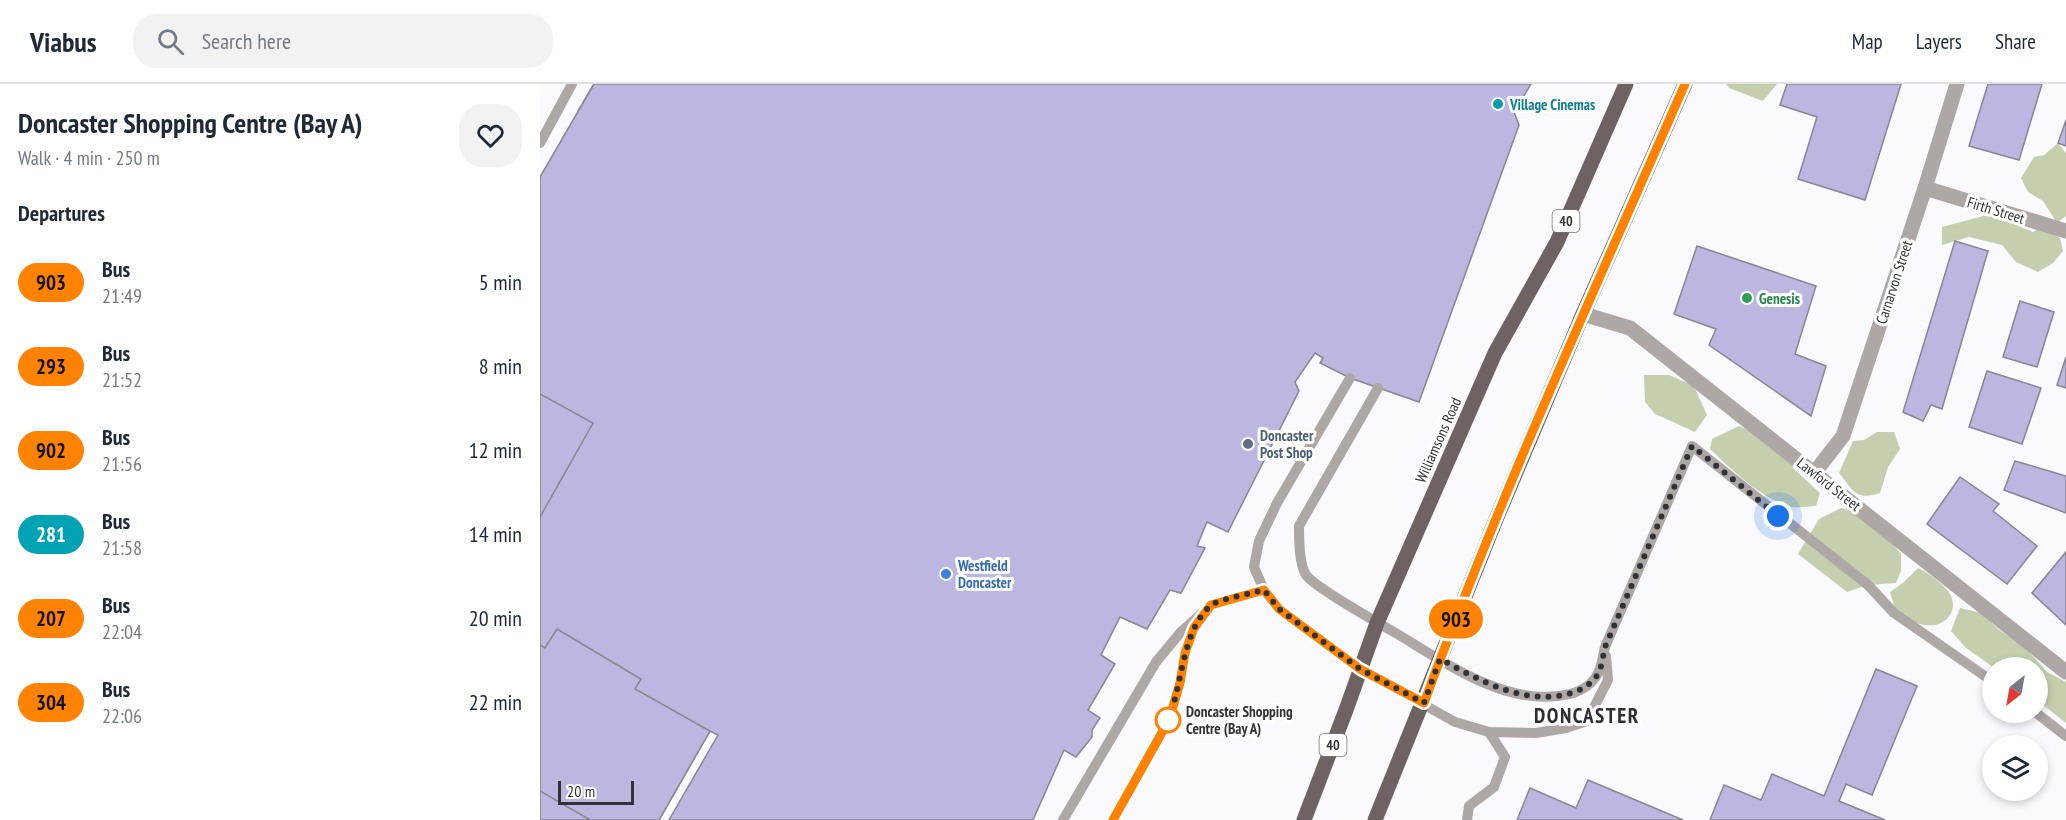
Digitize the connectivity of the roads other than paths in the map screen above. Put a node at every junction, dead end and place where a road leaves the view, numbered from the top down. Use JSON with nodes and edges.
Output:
{"nodes":[{"id":1,"x":572,"y":84,"type":"edge"},
{"id":2,"x":1626,"y":84,"type":"edge"},
{"id":3,"x":1685,"y":84,"type":"edge"},
{"id":4,"x":1957,"y":84,"type":"edge"},
{"id":5,"x":540,"y":143,"type":"edge"},
{"id":6,"x":1925,"y":188,"type":"junction"},
{"id":7,"x":2066,"y":231,"type":"edge"},
{"id":8,"x":1583,"y":314,"type":"junction"},
{"id":9,"x":1350,"y":378,"type":"dead end"},
{"id":10,"x":1378,"y":388,"type":"dead end"},
{"id":11,"x":1815,"y":472,"type":"junction"},
{"id":12,"x":1264,"y":590,"type":"junction"},
{"id":13,"x":1211,"y":605,"type":"junction"},
{"id":14,"x":1377,"y":623,"type":"junction"},
{"id":15,"x":1605,"y":647,"type":"junction"},
{"id":16,"x":1440,"y":659,"type":"junction"},
{"id":17,"x":1360,"y":669,"type":"junction"},
{"id":18,"x":2066,"y":672,"type":"edge"},
{"id":19,"x":1982,"y":674,"type":"edge"},
{"id":20,"x":1424,"y":703,"type":"junction"},
{"id":21,"x":2048,"y":722,"type":"edge"},
{"id":22,"x":1489,"y":732,"type":"junction"},
{"id":23,"x":2066,"y":736,"type":"edge"},
{"id":24,"x":1063,"y":820,"type":"edge"},
{"id":25,"x":1113,"y":820,"type":"edge"},
{"id":26,"x":1304,"y":820,"type":"edge"},
{"id":27,"x":1375,"y":820,"type":"edge"},
{"id":28,"x":1467,"y":820,"type":"edge"}],
"edges":[{"from":1,"to":5,"type":"lane"},
{"from":2,"to":14,"type":"main road","name":"Williamsons Road","number":"40"},
{"from":3,"to":8,"type":"main road"},
{"from":4,"to":6,"type":"street","name":"Carnarvon Street"},
{"from":6,"to":7,"type":"street","name":"Firth Street"},
{"from":6,"to":11,"type":"street","name":"Carnarvon Street"},
{"from":8,"to":11,"type":"street","name":"Lawford Street"},
{"from":8,"to":16,"type":"main road"},
{"from":9,"to":12,"type":"lane"},
{"from":10,"to":14,"type":"lane"},
{"from":11,"to":18,"type":"street","name":"Lawford Street"},
{"from":12,"to":13,"type":"lane"},
{"from":12,"to":17,"type":"lane"},
{"from":13,"to":24,"type":"lane"},
{"from":13,"to":25,"type":"lane"},
{"from":14,"to":16,"type":"lane"},
{"from":14,"to":17,"type":"main road","name":"Williamsons Road","number":"40"},
{"from":15,"to":16,"type":"lane"},
{"from":15,"to":19,"type":"lane"},
{"from":15,"to":22,"type":"lane"},
{"from":16,"to":20,"type":"main road"},
{"from":17,"to":20,"type":"lane"},
{"from":17,"to":26,"type":"main road","name":"Williamsons Road","number":"40"},
{"from":20,"to":22,"type":"lane"},
{"from":20,"to":27,"type":"main road"},
{"from":21,"to":23,"type":"lane"},
{"from":22,"to":28,"type":"lane"}]}
